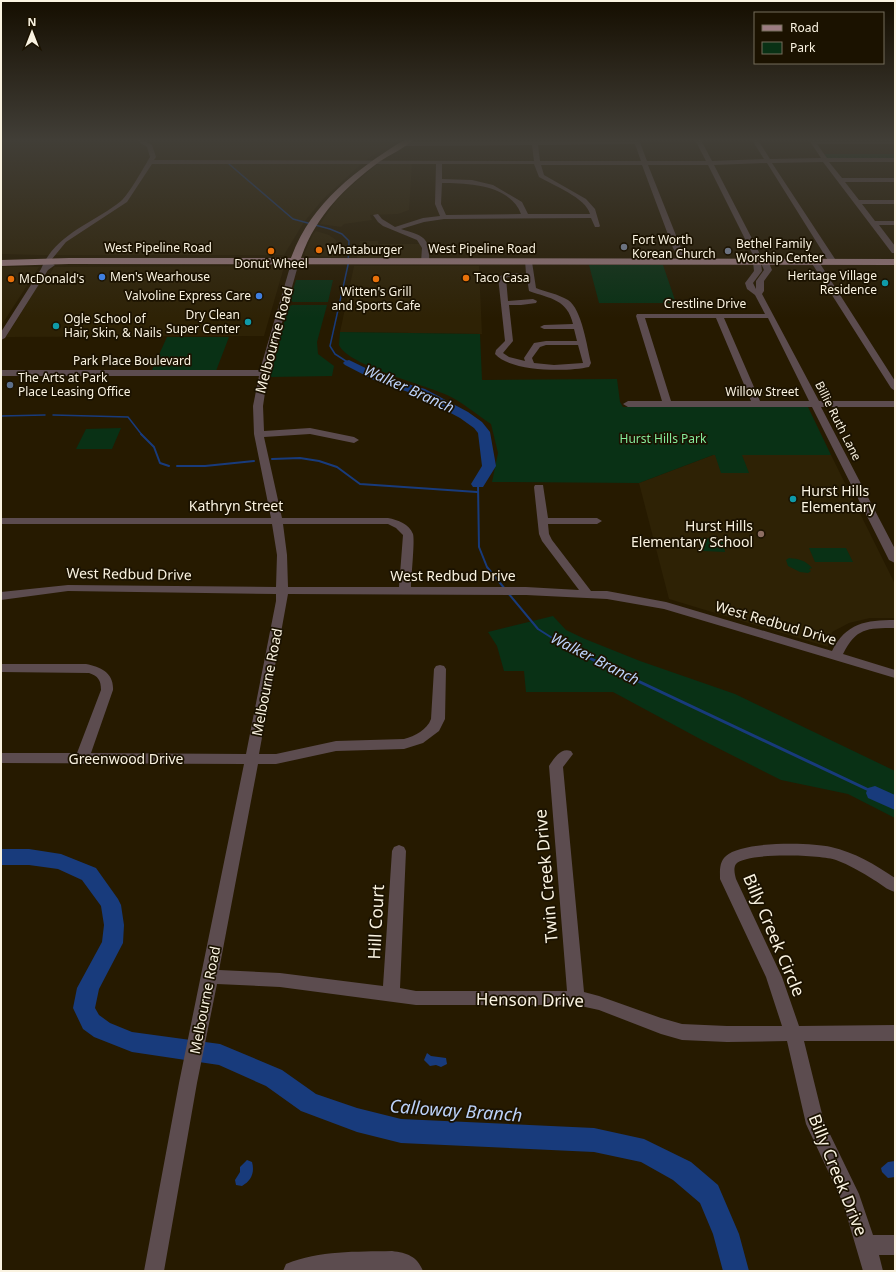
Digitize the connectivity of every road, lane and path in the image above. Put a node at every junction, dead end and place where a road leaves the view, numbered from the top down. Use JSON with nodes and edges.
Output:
{"nodes":[{"id":1,"x":127,"y":199,"type":"edge"},
{"id":2,"x":331,"y":199,"type":"edge"},
{"id":3,"x":438,"y":199,"type":"edge"},
{"id":4,"x":514,"y":199,"type":"edge"},
{"id":5,"x":583,"y":199,"type":"edge"},
{"id":6,"x":658,"y":199,"type":"edge"},
{"id":7,"x":728,"y":199,"type":"edge"},
{"id":8,"x":793,"y":199,"type":"edge"},
{"id":9,"x":855,"y":199,"type":"edge"},
{"id":10,"x":857,"y":202,"type":"junction"},
{"id":11,"x":895,"y":202,"type":"edge"},
{"id":12,"x":376,"y":215,"type":"dead end"},
{"id":13,"x":444,"y":216,"type":"junction"},
{"id":14,"x":525,"y":216,"type":"junction"},
{"id":15,"x":594,"y":216,"type":"junction"},
{"id":16,"x":874,"y":223,"type":"junction"},
{"id":17,"x":895,"y":223,"type":"edge"},
{"id":18,"x":597,"y":226,"type":"dead end"},
{"id":19,"x":394,"y":229,"type":"junction"},
{"id":20,"x":895,"y":251,"type":"edge"},
{"id":21,"x":1,"y":258,"type":"edge"},
{"id":22,"x":761,"y":261,"type":"junction"},
{"id":23,"x":1,"y":262,"type":"edge"},
{"id":24,"x":50,"y":262,"type":"junction"},
{"id":25,"x":295,"y":262,"type":"junction"},
{"id":26,"x":425,"y":262,"type":"junction"},
{"id":27,"x":528,"y":262,"type":"junction"},
{"id":28,"x":686,"y":262,"type":"junction"},
{"id":29,"x":815,"y":262,"type":"junction"},
{"id":30,"x":833,"y":262,"type":"junction"},
{"id":31,"x":895,"y":262,"type":"edge"},
{"id":32,"x":530,"y":276,"type":"junction"},
{"id":33,"x":755,"y":276,"type":"junction"},
{"id":34,"x":763,"y":277,"type":"junction"},
{"id":35,"x":759,"y":290,"type":"junction"},
{"id":36,"x":533,"y":301,"type":"dead end"},
{"id":37,"x":506,"y":303,"type":"junction"},
{"id":38,"x":719,"y":316,"type":"junction"},
{"id":39,"x":770,"y":316,"type":"junction"},
{"id":40,"x":577,"y":326,"type":"junction"},
{"id":41,"x":544,"y":327,"type":"dead end"},
{"id":42,"x":1,"y":338,"type":"edge"},
{"id":43,"x":581,"y":343,"type":"junction"},
{"id":44,"x":530,"y":365,"type":"junction"},
{"id":45,"x":1,"y":373,"type":"edge"},
{"id":46,"x":264,"y":373,"type":"junction"},
{"id":47,"x":895,"y":388,"type":"edge"},
{"id":48,"x":628,"y":404,"type":"dead end"},
{"id":49,"x":667,"y":404,"type":"junction"},
{"id":50,"x":757,"y":404,"type":"junction"},
{"id":51,"x":895,"y":404,"type":"edge"},
{"id":52,"x":815,"y":405,"type":"junction"},
{"id":53,"x":259,"y":434,"type":"junction"},
{"id":54,"x":354,"y":440,"type":"dead end"},
{"id":55,"x":539,"y":487,"type":"dead end"},
{"id":56,"x":277,"y":520,"type":"junction"},
{"id":57,"x":596,"y":520,"type":"dead end"},
{"id":58,"x":1,"y":521,"type":"edge"},
{"id":59,"x":543,"y":521,"type":"junction"},
{"id":60,"x":895,"y":560,"type":"edge"},
{"id":61,"x":282,"y":591,"type":"junction"},
{"id":62,"x":405,"y":591,"type":"junction"},
{"id":63,"x":587,"y":593,"type":"junction"},
{"id":64,"x":1,"y":596,"type":"edge"},
{"id":65,"x":895,"y":624,"type":"edge"},
{"id":66,"x":836,"y":656,"type":"junction"},
{"id":67,"x":1,"y":668,"type":"edge"},
{"id":68,"x":440,"y":670,"type":"dead end"},
{"id":69,"x":895,"y":674,"type":"edge"},
{"id":70,"x":566,"y":754,"type":"dead end"},
{"id":71,"x":1,"y":758,"type":"edge"},
{"id":72,"x":82,"y":759,"type":"junction"},
{"id":73,"x":252,"y":759,"type":"junction"},
{"id":74,"x":399,"y":851,"type":"dead end"},
{"id":75,"x":895,"y":886,"type":"edge"},
{"id":76,"x":209,"y":977,"type":"junction"},
{"id":77,"x":391,"y":995,"type":"junction"},
{"id":78,"x":576,"y":998,"type":"junction"},
{"id":79,"x":793,"y":1032,"type":"junction"},
{"id":80,"x":895,"y":1033,"type":"edge"},
{"id":81,"x":866,"y":1245,"type":"junction"},
{"id":82,"x":895,"y":1245,"type":"edge"},
{"id":83,"x":154,"y":1271,"type":"edge"},
{"id":84,"x":293,"y":1271,"type":"edge"},
{"id":85,"x":413,"y":1271,"type":"edge"},
{"id":86,"x":872,"y":1271,"type":"edge"}],
"edges":[{"from":1,"to":24,"type":"street"},
{"from":2,"to":25,"type":"main road","name":"Melbourne Road"},
{"from":3,"to":13,"type":"street"},
{"from":4,"to":14,"type":"street"},
{"from":5,"to":15,"type":"street"},
{"from":6,"to":28,"type":"street"},
{"from":7,"to":22,"type":"street"},
{"from":8,"to":30,"type":"street"},
{"from":9,"to":10,"type":"street"},
{"from":10,"to":11,"type":"street"},
{"from":10,"to":16,"type":"street"},
{"from":12,"to":19,"type":"street"},
{"from":13,"to":14,"type":"street"},
{"from":13,"to":19,"type":"street"},
{"from":14,"to":15,"type":"street"},
{"from":15,"to":18,"type":"street"},
{"from":16,"to":17,"type":"street"},
{"from":16,"to":20,"type":"street"},
{"from":19,"to":26,"type":"street"},
{"from":21,"to":24,"type":"main road","name":"West Pipeline Road"},
{"from":22,"to":28,"type":"main road","name":"West Pipeline Road"},
{"from":22,"to":29,"type":"main road","name":"West Pipeline Road"},
{"from":22,"to":33,"type":"street"},
{"from":22,"to":34,"type":"street"},
{"from":23,"to":24,"type":"main road","name":"West Pipeline Road"},
{"from":24,"to":25,"type":"main road","name":"West Pipeline Road"},
{"from":24,"to":42,"type":"street"},
{"from":25,"to":26,"type":"main road","name":"West Pipeline Road"},
{"from":25,"to":46,"type":"street","name":"Melbourne Road"},
{"from":26,"to":27,"type":"main road","name":"West Pipeline Road"},
{"from":27,"to":28,"type":"main road","name":"West Pipeline Road"},
{"from":27,"to":32,"type":"street"},
{"from":29,"to":30,"type":"main road","name":"West Pipeline Road"},
{"from":29,"to":47,"type":"street"},
{"from":30,"to":31,"type":"main road","name":"West Pipeline Road"},
{"from":32,"to":37,"type":"street"},
{"from":32,"to":40,"type":"street"},
{"from":33,"to":34,"type":"street"},
{"from":33,"to":35,"type":"street"},
{"from":34,"to":35,"type":"street"},
{"from":35,"to":39,"type":"street","name":"Billie Ruth Lane"},
{"from":36,"to":37,"type":"street"},
{"from":37,"to":44,"type":"street"},
{"from":38,"to":39,"type":"street","name":"Crestline Drive"},
{"from":38,"to":49,"type":"street","name":"Crestline Drive"},
{"from":38,"to":50,"type":"street"},
{"from":39,"to":52,"type":"street","name":"Billie Ruth Lane"},
{"from":40,"to":41,"type":"street"},
{"from":40,"to":43,"type":"street"},
{"from":43,"to":44,"type":"street"},
{"from":43,"to":44,"type":"street"},
{"from":45,"to":46,"type":"street","name":"Park Place Boulevard"},
{"from":46,"to":53,"type":"street","name":"Melbourne Road"},
{"from":48,"to":49,"type":"street","name":"Willow Street"},
{"from":49,"to":50,"type":"street","name":"Willow Street"},
{"from":50,"to":52,"type":"street","name":"Willow Street"},
{"from":51,"to":52,"type":"street","name":"Willow Street"},
{"from":52,"to":60,"type":"street","name":"Billie Ruth Lane"},
{"from":53,"to":54,"type":"street"},
{"from":53,"to":56,"type":"street","name":"Melbourne Road"},
{"from":55,"to":59,"type":"street"},
{"from":56,"to":58,"type":"street","name":"Kathryn Street"},
{"from":56,"to":61,"type":"street","name":"Melbourne Road"},
{"from":56,"to":62,"type":"street","name":"Kathryn Street"},
{"from":57,"to":59,"type":"street"},
{"from":59,"to":63,"type":"street"},
{"from":61,"to":62,"type":"street","name":"West Redbud Drive"},
{"from":61,"to":64,"type":"street","name":"West Redbud Drive"},
{"from":61,"to":73,"type":"street","name":"Melbourne Road"},
{"from":62,"to":63,"type":"street","name":"West Redbud Drive"},
{"from":63,"to":66,"type":"street","name":"West Redbud Drive"},
{"from":65,"to":66,"type":"street"},
{"from":66,"to":69,"type":"street","name":"West Redbud Drive"},
{"from":67,"to":72,"type":"street"},
{"from":68,"to":73,"type":"street","name":"Greenwood Drive"},
{"from":70,"to":78,"type":"street","name":"Twin Creek Drive"},
{"from":71,"to":72,"type":"street","name":"Greenwood Drive"},
{"from":72,"to":73,"type":"street","name":"Greenwood Drive"},
{"from":73,"to":76,"type":"street","name":"Melbourne Road"},
{"from":74,"to":77,"type":"street","name":"Hill Court"},
{"from":75,"to":79,"type":"street","name":"Billy Creek Circle"},
{"from":76,"to":77,"type":"street","name":"Henson Drive"},
{"from":76,"to":83,"type":"street","name":"Melbourne Road"},
{"from":77,"to":78,"type":"street","name":"Henson Drive"},
{"from":78,"to":79,"type":"street","name":"Henson Drive"},
{"from":79,"to":80,"type":"street","name":"Henson Drive"},
{"from":79,"to":81,"type":"street","name":"Billy Creek Drive"},
{"from":81,"to":82,"type":"street"},
{"from":81,"to":86,"type":"street","name":"Billy Creek Drive"},
{"from":84,"to":85,"type":"street"}]}
